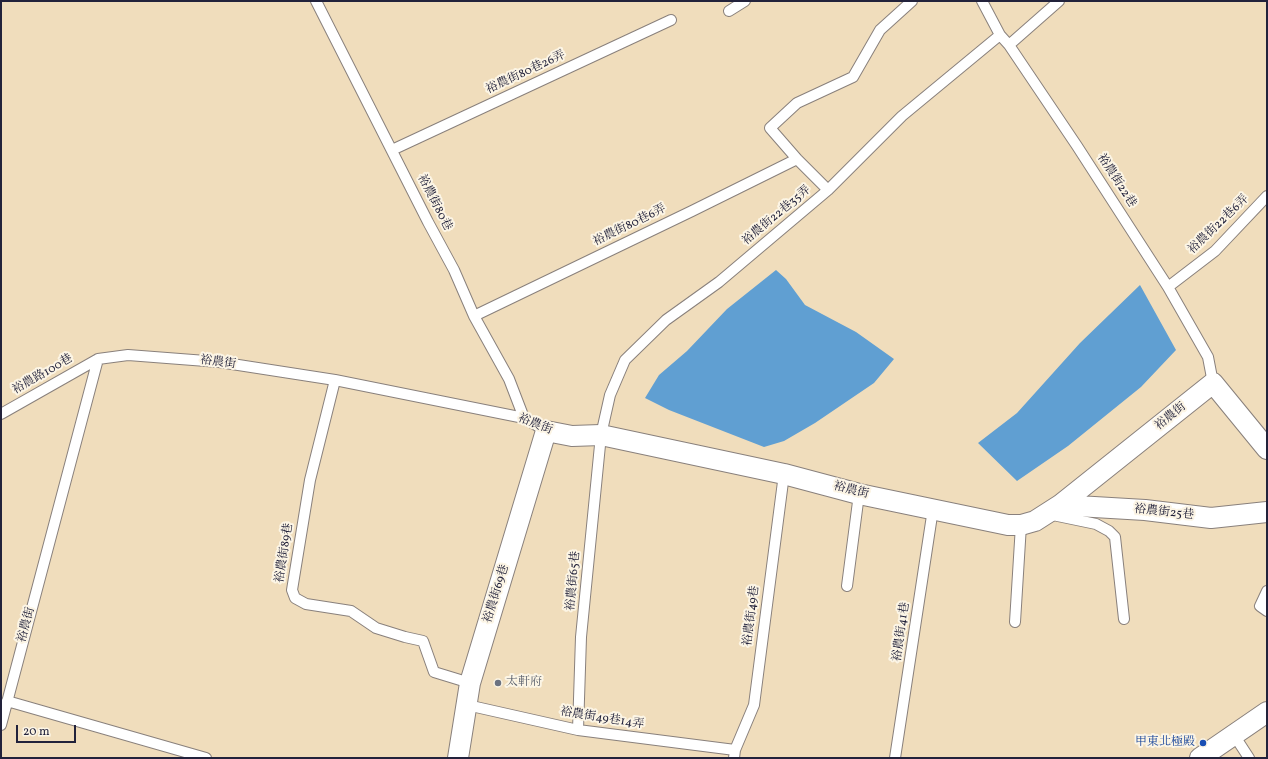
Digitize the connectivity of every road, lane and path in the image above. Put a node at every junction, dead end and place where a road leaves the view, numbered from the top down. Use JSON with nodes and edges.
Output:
{"nodes":[{"id":1,"x":316,"y":1,"type":"edge"},
{"id":2,"x":745,"y":1,"type":"edge"},
{"id":3,"x":912,"y":1,"type":"edge"},
{"id":4,"x":982,"y":1,"type":"edge"},
{"id":5,"x":1059,"y":1,"type":"edge"},
{"id":6,"x":729,"y":10,"type":"dead end"},
{"id":7,"x":670,"y":20,"type":"dead end"},
{"id":8,"x":1000,"y":35,"type":"junction"},
{"id":9,"x":1009,"y":46,"type":"junction"},
{"id":10,"x":392,"y":150,"type":"junction"},
{"id":11,"x":797,"y":159,"type":"junction"},
{"id":12,"x":828,"y":190,"type":"junction"},
{"id":13,"x":1267,"y":196,"type":"edge"},
{"id":14,"x":1168,"y":287,"type":"junction"},
{"id":15,"x":474,"y":316,"type":"junction"},
{"id":16,"x":98,"y":359,"type":"junction"},
{"id":17,"x":335,"y":380,"type":"junction"},
{"id":18,"x":1213,"y":383,"type":"junction"},
{"id":19,"x":1,"y":414,"type":"edge"},
{"id":20,"x":524,"y":418,"type":"junction"},
{"id":21,"x":546,"y":431,"type":"junction"},
{"id":22,"x":601,"y":435,"type":"junction"},
{"id":23,"x":1267,"y":449,"type":"edge"},
{"id":24,"x":784,"y":474,"type":"junction"},
{"id":25,"x":859,"y":494,"type":"junction"},
{"id":26,"x":933,"y":509,"type":"junction"},
{"id":27,"x":1054,"y":510,"type":"junction"},
{"id":28,"x":1267,"y":512,"type":"edge"},
{"id":29,"x":1021,"y":525,"type":"junction"},
{"id":30,"x":847,"y":586,"type":"dead end"},
{"id":31,"x":1267,"y":591,"type":"edge"},
{"id":32,"x":1267,"y":611,"type":"edge"},
{"id":33,"x":1124,"y":619,"type":"dead end"},
{"id":34,"x":1015,"y":622,"type":"dead end"},
{"id":35,"x":470,"y":683,"type":"junction"},
{"id":36,"x":7,"y":701,"type":"junction"},
{"id":37,"x":467,"y":705,"type":"junction"},
{"id":38,"x":1267,"y":712,"type":"edge"},
{"id":39,"x":1,"y":725,"type":"edge"},
{"id":40,"x":578,"y":730,"type":"junction"},
{"id":41,"x":1234,"y":735,"type":"junction"},
{"id":42,"x":735,"y":754,"type":"edge"},
{"id":43,"x":206,"y":758,"type":"edge"},
{"id":44,"x":458,"y":758,"type":"edge"},
{"id":45,"x":895,"y":758,"type":"edge"},
{"id":46,"x":1200,"y":758,"type":"edge"},
{"id":47,"x":1249,"y":758,"type":"edge"}],
"edges":[{"from":1,"to":10,"type":"lane","name":"裕農街80巷"},
{"from":2,"to":6,"type":"lane"},
{"from":3,"to":11,"type":"lane"},
{"from":4,"to":8,"type":"lane","name":"裕農街22巷"},
{"from":5,"to":9,"type":"lane"},
{"from":7,"to":10,"type":"lane","name":"裕農街80巷26弄"},
{"from":8,"to":9,"type":"lane","name":"裕農街22巷"},
{"from":8,"to":12,"type":"lane","name":"裕農街22巷35弄"},
{"from":9,"to":14,"type":"lane","name":"裕農街22巷"},
{"from":10,"to":15,"type":"lane","name":"裕農街80巷"},
{"from":11,"to":12,"type":"lane"},
{"from":11,"to":15,"type":"lane","name":"裕農街80巷6弄"},
{"from":12,"to":22,"type":"lane","name":"裕農街22巷35弄"},
{"from":13,"to":14,"type":"lane","name":"裕農街22巷6弄"},
{"from":14,"to":18,"type":"lane","name":"裕農街22巷"},
{"from":15,"to":20,"type":"lane","name":"裕農街80巷"},
{"from":16,"to":17,"type":"lane","name":"裕農街"},
{"from":16,"to":19,"type":"lane","name":"裕農路100巷"},
{"from":16,"to":36,"type":"lane","name":"裕農街"},
{"from":17,"to":20,"type":"lane","name":"裕農街"},
{"from":17,"to":35,"type":"lane","name":"裕農街89巷"},
{"from":18,"to":23,"type":"street"},
{"from":18,"to":27,"type":"street","name":"裕農街"},
{"from":20,"to":21,"type":"lane","name":"裕農街"},
{"from":21,"to":22,"type":"street","name":"裕農街"},
{"from":21,"to":35,"type":"street","name":"裕農街69巷"},
{"from":22,"to":24,"type":"street","name":"裕農街"},
{"from":22,"to":40,"type":"lane","name":"裕農街65巷"},
{"from":24,"to":25,"type":"street","name":"裕農街"},
{"from":24,"to":42,"type":"lane","name":"裕農街49巷"},
{"from":25,"to":26,"type":"street","name":"裕農街"},
{"from":25,"to":30,"type":"lane"},
{"from":26,"to":29,"type":"street","name":"裕農街"},
{"from":26,"to":45,"type":"lane","name":"裕農街41巷"},
{"from":27,"to":28,"type":"street","name":"裕農街25巷"},
{"from":27,"to":29,"type":"street","name":"裕農街"},
{"from":27,"to":33,"type":"lane"},
{"from":29,"to":34,"type":"lane"},
{"from":31,"to":32,"type":"lane"},
{"from":35,"to":37,"type":"street","name":"裕農街69巷"},
{"from":36,"to":39,"type":"lane","name":"裕農街"},
{"from":36,"to":43,"type":"lane"},
{"from":37,"to":40,"type":"lane","name":"裕農街49巷14弄"},
{"from":37,"to":44,"type":"street","name":"裕農街69巷"},
{"from":38,"to":41,"type":"street"},
{"from":40,"to":42,"type":"lane","name":"裕農街49巷14弄"},
{"from":41,"to":46,"type":"street"},
{"from":41,"to":47,"type":"lane"}]}
